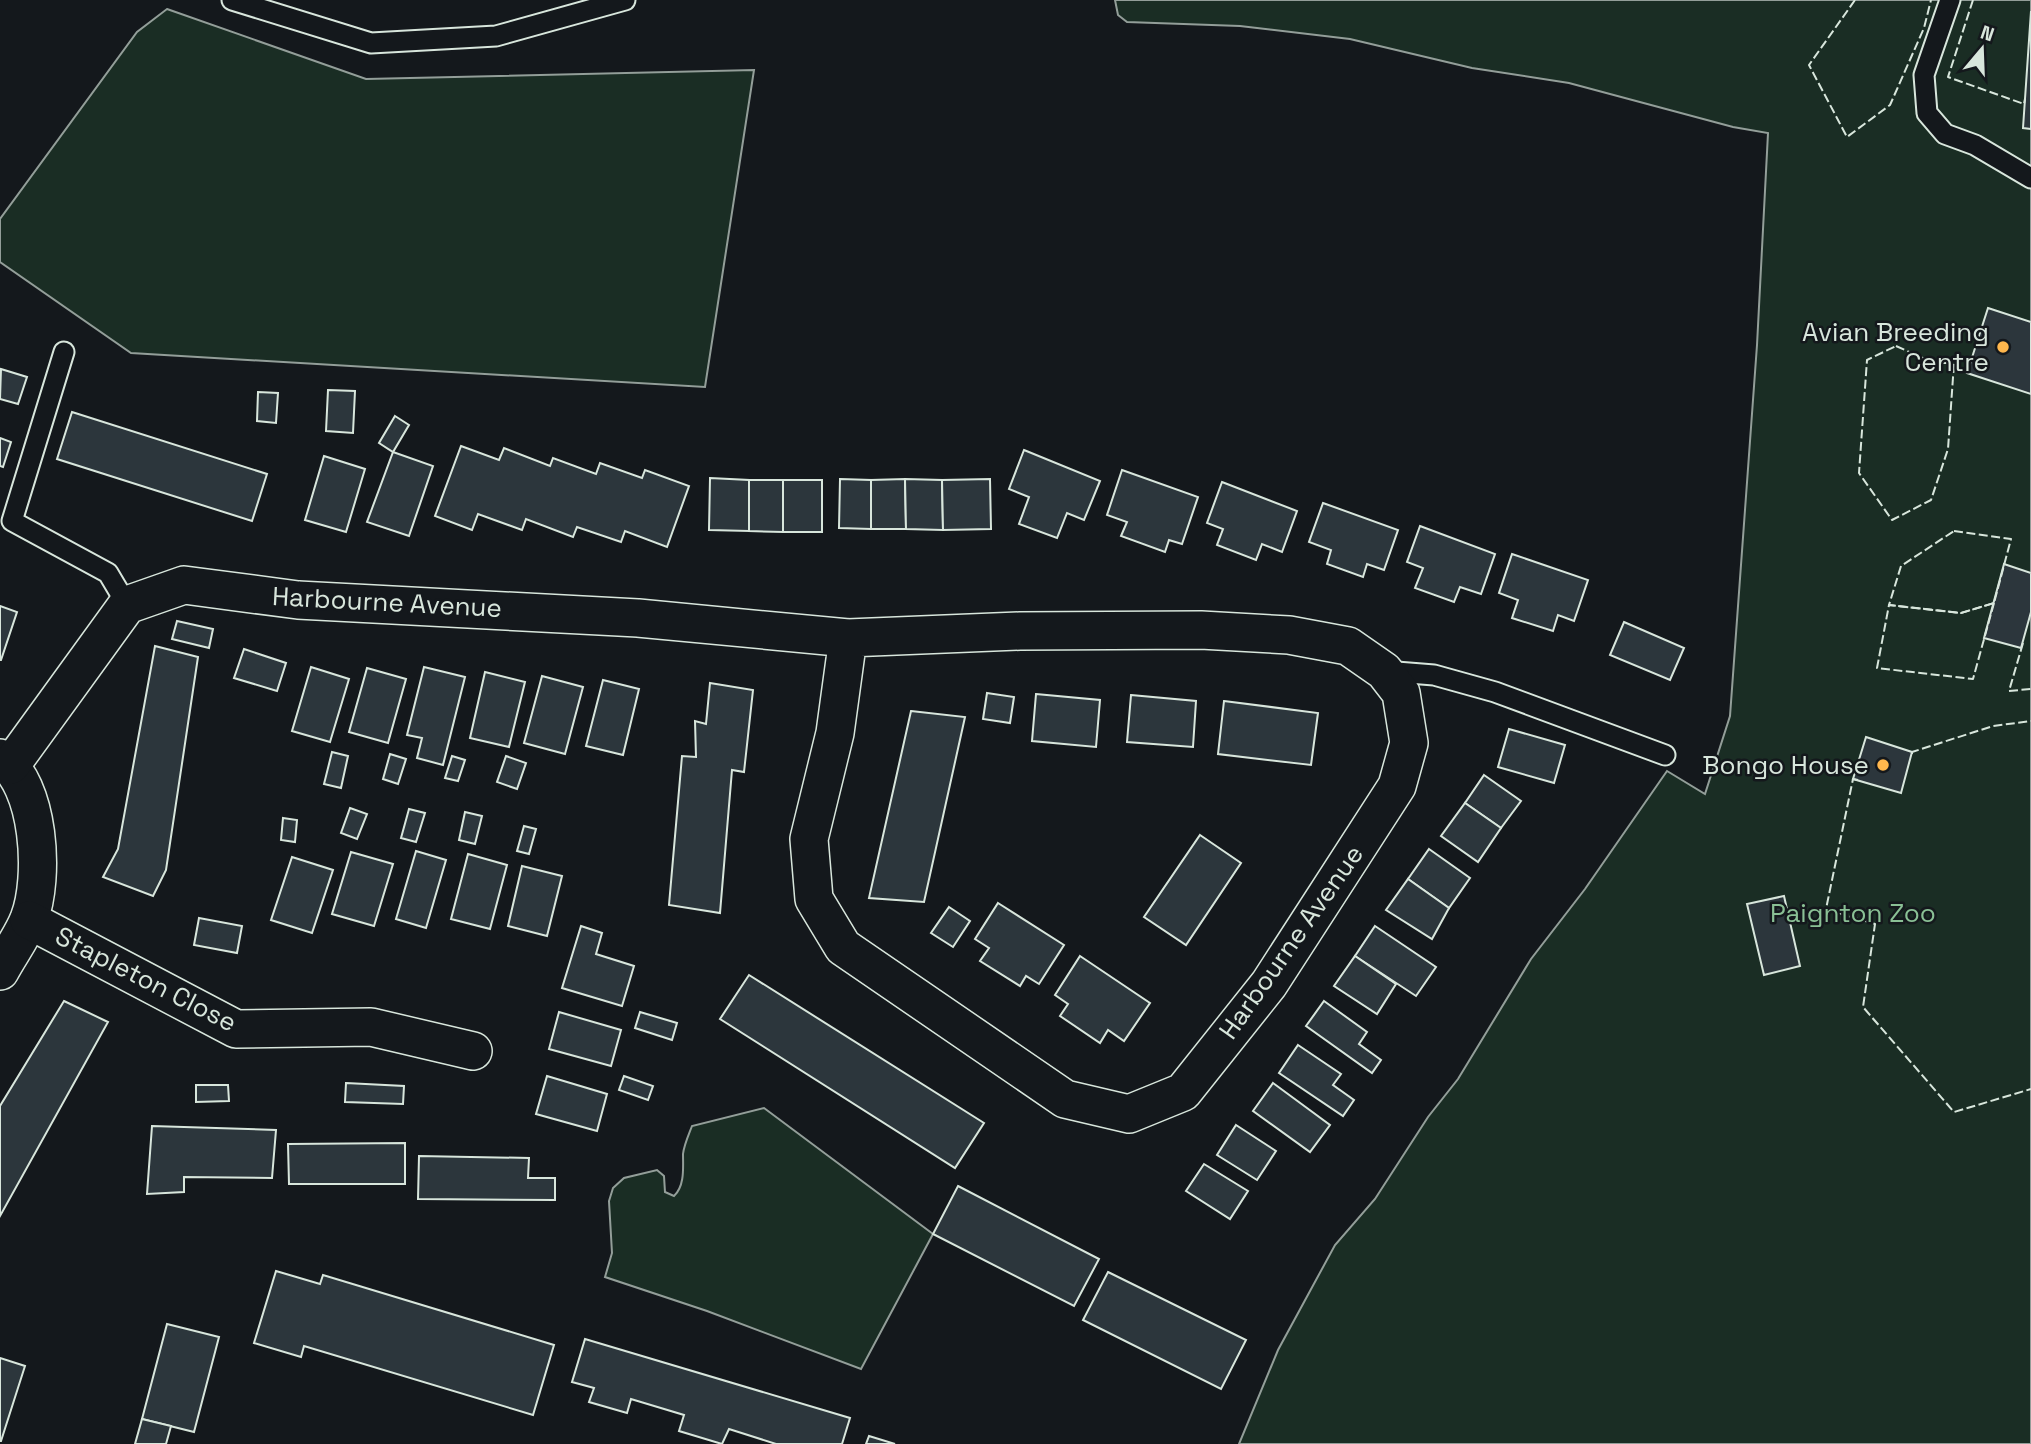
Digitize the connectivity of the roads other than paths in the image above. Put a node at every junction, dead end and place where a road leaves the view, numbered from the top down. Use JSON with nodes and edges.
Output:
{"nodes":[{"id":1,"x":232,"y":0,"type":"edge"},
{"id":2,"x":625,"y":0,"type":"edge"},
{"id":3,"x":1950,"y":0,"type":"edge"},
{"id":4,"x":2031,"y":178,"type":"edge"},
{"id":5,"x":64,"y":352,"type":"dead end"},
{"id":6,"x":127,"y":605,"type":"junction"},
{"id":7,"x":848,"y":638,"type":"junction"},
{"id":8,"x":1384,"y":671,"type":"junction"},
{"id":9,"x":1665,"y":755,"type":"dead end"},
{"id":10,"x":5,"y":761,"type":"edge"},
{"id":11,"x":29,"y":920,"type":"junction"},
{"id":12,"x":0,"y":971,"type":"edge"},
{"id":13,"x":473,"y":1051,"type":"dead end"}],
"edges":[{"from":1,"to":2,"type":"lane"},
{"from":3,"to":4,"type":"lane"},
{"from":5,"to":6,"type":"lane"},
{"from":6,"to":7,"type":"street","name":"Harbourne Avenue"},
{"from":6,"to":10,"type":"street"},
{"from":7,"to":8,"type":"street","name":"Harbourne Avenue"},
{"from":7,"to":8,"type":"street","name":"Harbourne Avenue"},
{"from":8,"to":9,"type":"lane"},
{"from":10,"to":11,"type":"street"},
{"from":11,"to":12,"type":"street"},
{"from":11,"to":13,"type":"street","name":"Stapleton Close"}]}
